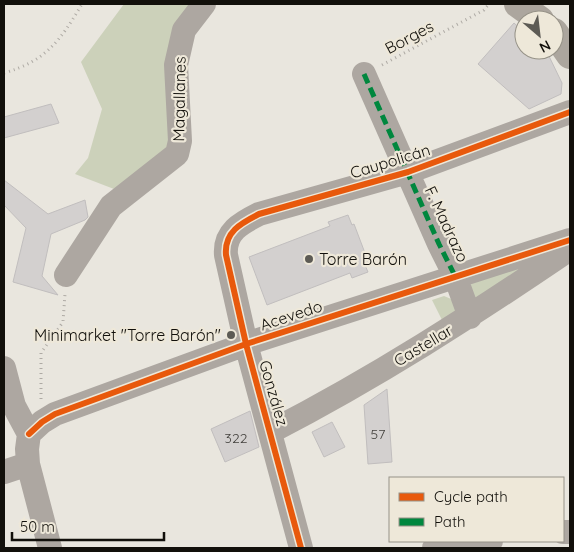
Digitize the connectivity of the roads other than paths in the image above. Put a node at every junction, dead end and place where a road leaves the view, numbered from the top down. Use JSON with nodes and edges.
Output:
{"nodes":[{"id":1,"x":204,"y":4,"type":"edge"},
{"id":2,"x":364,"y":74,"type":"road end"},
{"id":3,"x":570,"y":112,"type":"edge"},
{"id":4,"x":408,"y":172,"type":"junction"},
{"id":5,"x":570,"y":240,"type":"edge"},
{"id":6,"x":225,"y":244,"type":"joint"},
{"id":7,"x":570,"y":249,"type":"edge"},
{"id":8,"x":66,"y":275,"type":"road end"},
{"id":9,"x":455,"y":276,"type":"junction"},
{"id":10,"x":470,"y":316,"type":"junction"},
{"id":11,"x":246,"y":344,"type":"junction"},
{"id":12,"x":4,"y":368,"type":"edge"},
{"id":13,"x":36,"y":428,"type":"junction"},
{"id":14,"x":270,"y":432,"type":"junction"},
{"id":15,"x":28,"y":464,"type":"junction"},
{"id":16,"x":4,"y":472,"type":"edge"},
{"id":17,"x":484,"y":542,"type":"edge"},
{"id":18,"x":50,"y":548,"type":"edge"},
{"id":19,"x":301,"y":548,"type":"edge"},
{"id":20,"x":434,"y":548,"type":"edge"}],
"edges":[{"from":1,"to":8,"type":"street","name":"Magallanes"},
{"from":2,"to":4,"type":"street","name":"F. Madrazo"},
{"from":3,"to":4,"type":"street","name":"Caupolicán"},
{"from":4,"to":6,"type":"street","name":"Caupolicán"},
{"from":4,"to":9,"type":"street","name":"F. Madrazo"},
{"from":5,"to":9,"type":"street","name":"Acevedo"},
{"from":6,"to":11,"type":"street","name":"González"},
{"from":7,"to":10,"type":"street","name":"Castellar"},
{"from":9,"to":10,"type":"street","name":"F. Madrazo"},
{"from":9,"to":11,"type":"street","name":"Acevedo"},
{"from":10,"to":14,"type":"street","name":"Castellar"},
{"from":11,"to":13,"type":"street","name":"Acevedo"},
{"from":11,"to":14,"type":"street","name":"González"},
{"from":12,"to":13,"type":"street"},
{"from":13,"to":15,"type":"street"},
{"from":14,"to":19,"type":"street","name":"González"},
{"from":15,"to":16,"type":"street"},
{"from":15,"to":18,"type":"street"},
{"from":17,"to":20,"type":"street"}]}
